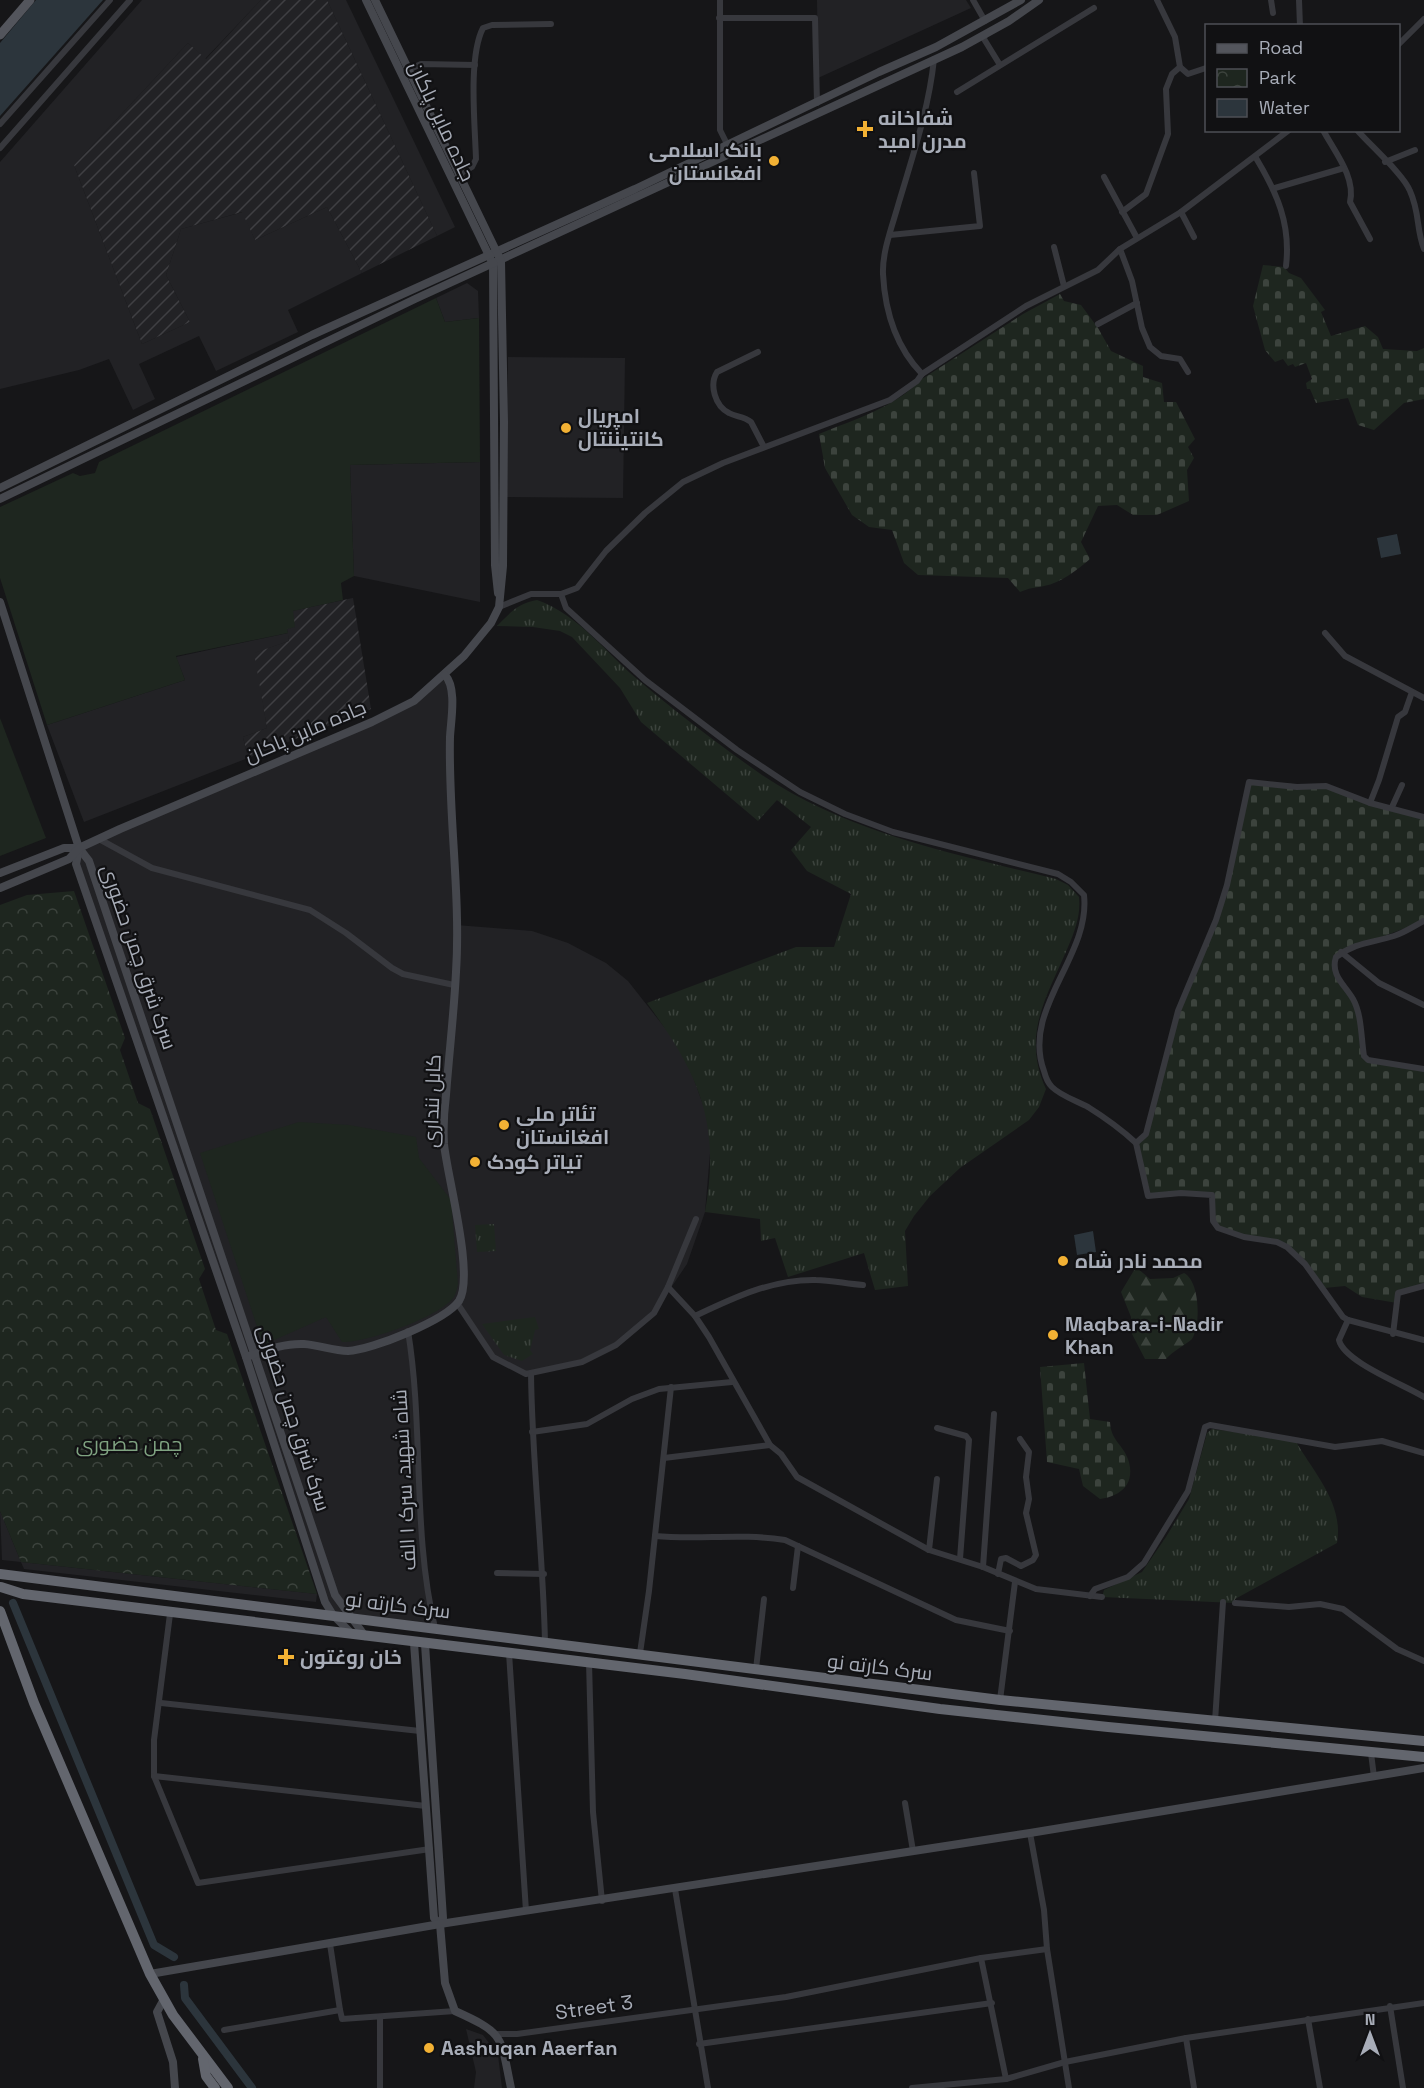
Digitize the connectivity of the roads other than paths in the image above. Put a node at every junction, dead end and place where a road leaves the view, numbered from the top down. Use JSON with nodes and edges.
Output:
{"nodes":[{"id":1,"x":30,"y":0,"type":"edge"},
{"id":2,"x":110,"y":0,"type":"edge"},
{"id":3,"x":130,"y":0,"type":"edge"},
{"id":4,"x":366,"y":0,"type":"edge"},
{"id":5,"x":375,"y":0,"type":"edge"},
{"id":6,"x":720,"y":0,"type":"edge"},
{"id":7,"x":973,"y":0,"type":"edge"},
{"id":8,"x":1021,"y":0,"type":"edge"},
{"id":9,"x":1039,"y":0,"type":"edge"},
{"id":10,"x":1157,"y":0,"type":"edge"},
{"id":11,"x":1270,"y":0,"type":"edge"},
{"id":12,"x":1299,"y":0,"type":"edge"},
{"id":13,"x":1094,"y":8,"type":"dead end"},
{"id":14,"x":1274,"y":13,"type":"dead end"},
{"id":15,"x":719,"y":18,"type":"junction"},
{"id":16,"x":1424,"y":19,"type":"edge"},
{"id":17,"x":985,"y":21,"type":"junction"},
{"id":18,"x":551,"y":24,"type":"dead end"},
{"id":19,"x":1300,"y":24,"type":"edge"},
{"id":20,"x":1,"y":33,"type":"edge"},
{"id":21,"x":985,"y":34,"type":"junction"},
{"id":22,"x":1400,"y":43,"type":"edge"},
{"id":23,"x":934,"y":59,"type":"junction"},
{"id":24,"x":475,"y":65,"type":"junction"},
{"id":25,"x":1000,"y":65,"type":"junction"},
{"id":26,"x":1180,"y":67,"type":"junction"},
{"id":27,"x":1205,"y":68,"type":"edge"},
{"id":28,"x":408,"y":70,"type":"junction"},
{"id":29,"x":957,"y":92,"type":"dead end"},
{"id":30,"x":817,"y":103,"type":"junction"},
{"id":31,"x":0,"y":124,"type":"edge"},
{"id":32,"x":1287,"y":132,"type":"edge"},
{"id":33,"x":1324,"y":132,"type":"edge"},
{"id":34,"x":1360,"y":132,"type":"edge"},
{"id":35,"x":728,"y":144,"type":"junction"},
{"id":36,"x":0,"y":148,"type":"edge"},
{"id":37,"x":1415,"y":150,"type":"dead end"},
{"id":38,"x":732,"y":153,"type":"junction"},
{"id":39,"x":1256,"y":158,"type":"junction"},
{"id":40,"x":1385,"y":162,"type":"junction"},
{"id":41,"x":1344,"y":168,"type":"junction"},
{"id":42,"x":974,"y":173,"type":"dead end"},
{"id":43,"x":458,"y":175,"type":"junction"},
{"id":44,"x":1104,"y":177,"type":"dead end"},
{"id":45,"x":1275,"y":188,"type":"junction"},
{"id":46,"x":1122,"y":212,"type":"junction"},
{"id":47,"x":1181,"y":212,"type":"junction"},
{"id":48,"x":1422,"y":217,"type":"edge"},
{"id":49,"x":890,"y":235,"type":"junction"},
{"id":50,"x":1194,"y":237,"type":"dead end"},
{"id":51,"x":1137,"y":238,"type":"junction"},
{"id":52,"x":1370,"y":239,"type":"dead end"},
{"id":53,"x":1054,"y":247,"type":"dead end"},
{"id":54,"x":1120,"y":249,"type":"junction"},
{"id":55,"x":1424,"y":249,"type":"edge"},
{"id":56,"x":492,"y":253,"type":"junction"},
{"id":57,"x":497,"y":263,"type":"junction"},
{"id":58,"x":1286,"y":266,"type":"dead end"},
{"id":59,"x":1064,"y":286,"type":"junction"},
{"id":60,"x":1137,"y":303,"type":"junction"},
{"id":61,"x":1098,"y":324,"type":"dead end"},
{"id":62,"x":758,"y":352,"type":"dead end"},
{"id":63,"x":1188,"y":372,"type":"dead end"},
{"id":64,"x":922,"y":374,"type":"junction"},
{"id":65,"x":764,"y":447,"type":"junction"},
{"id":66,"x":0,"y":488,"type":"edge"},
{"id":67,"x":0,"y":499,"type":"edge"},
{"id":68,"x":561,"y":594,"type":"junction"},
{"id":69,"x":0,"y":602,"type":"edge"},
{"id":70,"x":499,"y":607,"type":"junction"},
{"id":71,"x":1325,"y":633,"type":"dead end"},
{"id":72,"x":445,"y":675,"type":"junction"},
{"id":73,"x":1412,"y":692,"type":"junction"},
{"id":74,"x":1424,"y":698,"type":"edge"},
{"id":75,"x":1402,"y":785,"type":"dead end"},
{"id":76,"x":1370,"y":803,"type":"junction"},
{"id":77,"x":1392,"y":807,"type":"junction"},
{"id":78,"x":1424,"y":818,"type":"edge"},
{"id":79,"x":99,"y":839,"type":"junction"},
{"id":80,"x":79,"y":848,"type":"junction"},
{"id":81,"x":0,"y":873,"type":"edge"},
{"id":82,"x":0,"y":888,"type":"edge"},
{"id":83,"x":1424,"y":921,"type":"edge"},
{"id":84,"x":1341,"y":952,"type":"junction"},
{"id":85,"x":454,"y":985,"type":"junction"},
{"id":86,"x":1424,"y":1005,"type":"edge"},
{"id":87,"x":1424,"y":1069,"type":"edge"},
{"id":88,"x":1136,"y":1143,"type":"junction"},
{"id":89,"x":696,"y":1219,"type":"dead end"},
{"id":90,"x":863,"y":1285,"type":"dead end"},
{"id":91,"x":1424,"y":1286,"type":"edge"},
{"id":92,"x":668,"y":1287,"type":"junction"},
{"id":93,"x":457,"y":1303,"type":"junction"},
{"id":94,"x":695,"y":1316,"type":"junction"},
{"id":95,"x":1348,"y":1320,"type":"junction"},
{"id":96,"x":408,"y":1331,"type":"junction"},
{"id":97,"x":1393,"y":1334,"type":"junction"},
{"id":98,"x":1424,"y":1340,"type":"edge"},
{"id":99,"x":251,"y":1355,"type":"junction"},
{"id":100,"x":531,"y":1373,"type":"junction"},
{"id":101,"x":732,"y":1382,"type":"junction"},
{"id":102,"x":670,"y":1387,"type":"junction"},
{"id":103,"x":1424,"y":1397,"type":"edge"},
{"id":104,"x":994,"y":1414,"type":"dead end"},
{"id":105,"x":937,"y":1428,"type":"dead end"},
{"id":106,"x":532,"y":1431,"type":"junction"},
{"id":107,"x":1020,"y":1439,"type":"dead end"},
{"id":108,"x":770,"y":1445,"type":"junction"},
{"id":109,"x":1424,"y":1453,"type":"edge"},
{"id":110,"x":664,"y":1458,"type":"junction"},
{"id":111,"x":937,"y":1479,"type":"dead end"},
{"id":112,"x":655,"y":1536,"type":"junction"},
{"id":113,"x":798,"y":1546,"type":"junction"},
{"id":114,"x":929,"y":1550,"type":"junction"},
{"id":115,"x":960,"y":1559,"type":"junction"},
{"id":116,"x":982,"y":1567,"type":"junction"},
{"id":117,"x":497,"y":1573,"type":"dead end"},
{"id":118,"x":544,"y":1574,"type":"junction"},
{"id":119,"x":998,"y":1574,"type":"junction"},
{"id":120,"x":0,"y":1582,"type":"edge"},
{"id":121,"x":1015,"y":1582,"type":"junction"},
{"id":122,"x":793,"y":1588,"type":"dead end"},
{"id":123,"x":1090,"y":1596,"type":"junction"},
{"id":124,"x":1102,"y":1597,"type":"dead end"},
{"id":125,"x":764,"y":1599,"type":"dead end"},
{"id":126,"x":1223,"y":1602,"type":"dead end"},
{"id":127,"x":1234,"y":1602,"type":"dead end"},
{"id":128,"x":0,"y":1611,"type":"edge"},
{"id":129,"x":170,"y":1614,"type":"junction"},
{"id":130,"x":333,"y":1615,"type":"junction"},
{"id":131,"x":352,"y":1617,"type":"junction"},
{"id":132,"x":3,"y":1623,"type":"edge"},
{"id":133,"x":435,"y":1628,"type":"junction"},
{"id":134,"x":1010,"y":1631,"type":"junction"},
{"id":135,"x":352,"y":1634,"type":"junction"},
{"id":136,"x":365,"y":1636,"type":"junction"},
{"id":137,"x":545,"y":1642,"type":"junction"},
{"id":138,"x":419,"y":1643,"type":"junction"},
{"id":139,"x":509,"y":1653,"type":"junction"},
{"id":140,"x":640,"y":1653,"type":"junction"},
{"id":141,"x":1424,"y":1661,"type":"edge"},
{"id":142,"x":589,"y":1662,"type":"junction"},
{"id":143,"x":756,"y":1669,"type":"junction"},
{"id":144,"x":1000,"y":1700,"type":"junction"},
{"id":145,"x":161,"y":1703,"type":"junction"},
{"id":146,"x":1215,"y":1722,"type":"junction"},
{"id":147,"x":420,"y":1731,"type":"junction"},
{"id":148,"x":1424,"y":1744,"type":"edge"},
{"id":149,"x":1371,"y":1754,"type":"junction"},
{"id":150,"x":1424,"y":1757,"type":"edge"},
{"id":151,"x":1424,"y":1768,"type":"edge"},
{"id":152,"x":154,"y":1776,"type":"junction"},
{"id":153,"x":1374,"y":1777,"type":"junction"},
{"id":154,"x":905,"y":1803,"type":"dead end"},
{"id":155,"x":426,"y":1806,"type":"junction"},
{"id":156,"x":1030,"y":1833,"type":"junction"},
{"id":157,"x":430,"y":1849,"type":"junction"},
{"id":158,"x":913,"y":1851,"type":"junction"},
{"id":159,"x":675,"y":1888,"type":"junction"},
{"id":160,"x":602,"y":1901,"type":"junction"},
{"id":161,"x":526,"y":1911,"type":"junction"},
{"id":162,"x":440,"y":1924,"type":"junction"},
{"id":163,"x":330,"y":1944,"type":"junction"},
{"id":164,"x":1047,"y":1949,"type":"junction"},
{"id":165,"x":981,"y":1959,"type":"junction"},
{"id":166,"x":150,"y":1974,"type":"junction"},
{"id":167,"x":163,"y":2001,"type":"junction"},
{"id":168,"x":992,"y":2003,"type":"junction"},
{"id":169,"x":1424,"y":2003,"type":"edge"},
{"id":170,"x":1390,"y":2006,"type":"junction"},
{"id":171,"x":340,"y":2010,"type":"junction"},
{"id":172,"x":695,"y":2010,"type":"junction"},
{"id":173,"x":455,"y":2011,"type":"junction"},
{"id":174,"x":380,"y":2017,"type":"junction"},
{"id":175,"x":1308,"y":2019,"type":"junction"},
{"id":176,"x":224,"y":2030,"type":"dead end"},
{"id":177,"x":496,"y":2034,"type":"junction"},
{"id":178,"x":1186,"y":2038,"type":"junction"},
{"id":179,"x":699,"y":2044,"type":"junction"},
{"id":180,"x":203,"y":2059,"type":"junction"},
{"id":181,"x":1065,"y":2062,"type":"junction"},
{"id":182,"x":1006,"y":2079,"type":"junction"},
{"id":183,"x":175,"y":2083,"type":"edge"},
{"id":184,"x":946,"y":2085,"type":"edge"},
{"id":185,"x":183,"y":2088,"type":"edge"},
{"id":186,"x":215,"y":2088,"type":"edge"},
{"id":187,"x":228,"y":2088,"type":"edge"},
{"id":188,"x":380,"y":2088,"type":"edge"},
{"id":189,"x":511,"y":2088,"type":"edge"},
{"id":190,"x":708,"y":2088,"type":"edge"},
{"id":191,"x":912,"y":2088,"type":"edge"},
{"id":192,"x":1070,"y":2088,"type":"edge"},
{"id":193,"x":1194,"y":2088,"type":"edge"},
{"id":194,"x":1320,"y":2088,"type":"edge"},
{"id":195,"x":1403,"y":2088,"type":"edge"}],
"edges":[{"from":1,"to":20,"type":"main road"},
{"from":2,"to":31,"type":"street"},
{"from":3,"to":36,"type":"street"},
{"from":4,"to":56,"type":"main road","name":"جاده ماین پاکان"},
{"from":5,"to":28,"type":"main road"},
{"from":6,"to":15,"type":"street"},
{"from":7,"to":17,"type":"street"},
{"from":8,"to":17,"type":"main road"},
{"from":9,"to":21,"type":"main road"},
{"from":10,"to":26,"type":"street"},
{"from":11,"to":14,"type":"street"},
{"from":12,"to":19,"type":"street"},
{"from":13,"to":25,"type":"street"},
{"from":15,"to":30,"type":"street"},
{"from":15,"to":35,"type":"street"},
{"from":16,"to":22,"type":"street"},
{"from":17,"to":30,"type":"main road"},
{"from":18,"to":24,"type":"street"},
{"from":21,"to":23,"type":"main road"},
{"from":21,"to":25,"type":"street"},
{"from":23,"to":38,"type":"main road"},
{"from":23,"to":49,"type":"street"},
{"from":24,"to":28,"type":"street"},
{"from":24,"to":43,"type":"street"},
{"from":25,"to":29,"type":"street"},
{"from":26,"to":27,"type":"street"},
{"from":26,"to":46,"type":"street"},
{"from":28,"to":43,"type":"main road"},
{"from":30,"to":35,"type":"main road"},
{"from":32,"to":39,"type":"street"},
{"from":33,"to":41,"type":"street"},
{"from":34,"to":40,"type":"street"},
{"from":35,"to":38,"type":"street"},
{"from":35,"to":56,"type":"main road"},
{"from":37,"to":40,"type":"street"},
{"from":38,"to":57,"type":"main road"},
{"from":39,"to":45,"type":"street"},
{"from":39,"to":47,"type":"street"},
{"from":40,"to":48,"type":"street"},
{"from":41,"to":45,"type":"street"},
{"from":41,"to":52,"type":"street"},
{"from":42,"to":49,"type":"street"},
{"from":43,"to":56,"type":"main road"},
{"from":44,"to":46,"type":"street"},
{"from":45,"to":58,"type":"street"},
{"from":46,"to":51,"type":"street"},
{"from":47,"to":50,"type":"street"},
{"from":47,"to":51,"type":"street"},
{"from":48,"to":55,"type":"street"},
{"from":49,"to":64,"type":"street"},
{"from":51,"to":54,"type":"street"},
{"from":53,"to":59,"type":"street"},
{"from":54,"to":59,"type":"street"},
{"from":54,"to":60,"type":"street"},
{"from":56,"to":57,"type":"main road"},
{"from":56,"to":66,"type":"main road"},
{"from":57,"to":67,"type":"main road"},
{"from":57,"to":70,"type":"main road"},
{"from":59,"to":64,"type":"street"},
{"from":60,"to":61,"type":"street"},
{"from":60,"to":63,"type":"street"},
{"from":62,"to":65,"type":"street"},
{"from":64,"to":65,"type":"street"},
{"from":65,"to":68,"type":"street"},
{"from":68,"to":70,"type":"street"},
{"from":68,"to":88,"type":"street"},
{"from":69,"to":80,"type":"main road"},
{"from":70,"to":72,"type":"main road","name":"جاده ماین پاکان"},
{"from":71,"to":73,"type":"street"},
{"from":72,"to":79,"type":"main road","name":"جاده ماین پاکان"},
{"from":72,"to":85,"type":"main road","name":"کابل ننداری"},
{"from":73,"to":74,"type":"street"},
{"from":73,"to":76,"type":"street"},
{"from":75,"to":77,"type":"street"},
{"from":76,"to":77,"type":"street"},
{"from":76,"to":88,"type":"street"},
{"from":77,"to":78,"type":"street"},
{"from":79,"to":80,"type":"main road","name":"جاده ماین پاکان"},
{"from":79,"to":85,"type":"street"},
{"from":80,"to":81,"type":"main road"},
{"from":80,"to":82,"type":"main road"},
{"from":80,"to":99,"type":"main road","name":"سرک شرق چمن حضوری"},
{"from":80,"to":99,"type":"main road","name":"سرک شرق چمن حضوری"},
{"from":83,"to":84,"type":"street"},
{"from":84,"to":86,"type":"street"},
{"from":84,"to":87,"type":"street"},
{"from":85,"to":93,"type":"main road","name":"کابل ننداری"},
{"from":88,"to":95,"type":"street"},
{"from":89,"to":92,"type":"street"},
{"from":90,"to":94,"type":"street"},
{"from":91,"to":97,"type":"street"},
{"from":92,"to":94,"type":"street"},
{"from":92,"to":100,"type":"street"},
{"from":93,"to":96,"type":"main road"},
{"from":93,"to":100,"type":"street"},
{"from":94,"to":101,"type":"street"},
{"from":95,"to":97,"type":"street"},
{"from":95,"to":103,"type":"street"},
{"from":96,"to":99,"type":"main road"},
{"from":96,"to":133,"type":"street","name":"شاه شهید، سرک ۱ الف"},
{"from":97,"to":98,"type":"street"},
{"from":99,"to":130,"type":"main road","name":"سرک شرق چمن حضوری"},
{"from":99,"to":131,"type":"main road","name":"سرک شرق چمن حضوری"},
{"from":100,"to":106,"type":"street"},
{"from":101,"to":102,"type":"street"},
{"from":101,"to":108,"type":"street"},
{"from":102,"to":106,"type":"street"},
{"from":102,"to":110,"type":"street"},
{"from":104,"to":116,"type":"street"},
{"from":105,"to":115,"type":"street"},
{"from":106,"to":118,"type":"street"},
{"from":107,"to":119,"type":"street"},
{"from":108,"to":110,"type":"street"},
{"from":108,"to":114,"type":"street"},
{"from":109,"to":123,"type":"street"},
{"from":110,"to":112,"type":"street"},
{"from":111,"to":114,"type":"street"},
{"from":112,"to":113,"type":"street"},
{"from":112,"to":140,"type":"street"},
{"from":113,"to":122,"type":"street"},
{"from":113,"to":134,"type":"street"},
{"from":114,"to":115,"type":"street"},
{"from":115,"to":116,"type":"street"},
{"from":116,"to":119,"type":"street"},
{"from":117,"to":118,"type":"street"},
{"from":118,"to":137,"type":"street"},
{"from":119,"to":121,"type":"street"},
{"from":120,"to":129,"type":"highway","name":"سرک کارته نو"},
{"from":120,"to":130,"type":"highway","name":"سرک کارته نو"},
{"from":121,"to":123,"type":"street"},
{"from":121,"to":134,"type":"street"},
{"from":123,"to":124,"type":"street"},
{"from":125,"to":143,"type":"street"},
{"from":126,"to":146,"type":"street"},
{"from":127,"to":141,"type":"street"},
{"from":128,"to":132,"type":"highway"},
{"from":129,"to":135,"type":"highway","name":"سرک کارته نو"},
{"from":129,"to":145,"type":"street"},
{"from":130,"to":131,"type":"highway","name":"سرک کارته نو"},
{"from":130,"to":135,"type":"main road","name":"سرک کارته نو"},
{"from":131,"to":133,"type":"highway","name":"سرک کارته نو"},
{"from":131,"to":136,"type":"main road","name":"سرک شرق چمن حضوری"},
{"from":132,"to":166,"type":"highway"},
{"from":133,"to":137,"type":"highway","name":"سرک کارته نو"},
{"from":134,"to":144,"type":"street"},
{"from":135,"to":136,"type":"highway","name":"سرک کارته نو"},
{"from":136,"to":138,"type":"highway","name":"سرک کارته نو"},
{"from":137,"to":140,"type":"highway","name":"سرک کارته نو"},
{"from":138,"to":139,"type":"highway","name":"سرک کارته نو"},
{"from":138,"to":147,"type":"main road"},
{"from":138,"to":162,"type":"main road"},
{"from":139,"to":142,"type":"highway","name":"سرک کارته نو"},
{"from":139,"to":161,"type":"street"},
{"from":140,"to":143,"type":"highway","name":"سرک کارته نو"},
{"from":142,"to":149,"type":"highway","name":"سرک کارته نو"},
{"from":142,"to":160,"type":"street"},
{"from":143,"to":144,"type":"highway","name":"سرک کارته نو"},
{"from":144,"to":146,"type":"highway","name":"سرک کارته نو"},
{"from":145,"to":147,"type":"street"},
{"from":145,"to":152,"type":"street"},
{"from":146,"to":148,"type":"highway","name":"سرک کارته نو"},
{"from":147,"to":155,"type":"main road"},
{"from":149,"to":150,"type":"highway","name":"سرک کارته نو"},
{"from":149,"to":153,"type":"street"},
{"from":151,"to":153,"type":"main road"},
{"from":152,"to":155,"type":"street"},
{"from":152,"to":157,"type":"street"},
{"from":153,"to":156,"type":"main road"},
{"from":154,"to":158,"type":"street"},
{"from":155,"to":157,"type":"main road"},
{"from":156,"to":158,"type":"main road"},
{"from":156,"to":164,"type":"street"},
{"from":157,"to":162,"type":"main road"},
{"from":158,"to":159,"type":"main road"},
{"from":159,"to":160,"type":"main road"},
{"from":159,"to":172,"type":"street"},
{"from":160,"to":161,"type":"main road"},
{"from":161,"to":162,"type":"main road"},
{"from":162,"to":163,"type":"main road"},
{"from":162,"to":173,"type":"main road"},
{"from":163,"to":166,"type":"main road"},
{"from":163,"to":171,"type":"street"},
{"from":164,"to":165,"type":"street","name":"Street 3"},
{"from":164,"to":181,"type":"street"},
{"from":165,"to":168,"type":"street"},
{"from":165,"to":172,"type":"street","name":"Street 3"},
{"from":166,"to":167,"type":"highway"},
{"from":167,"to":180,"type":"highway"},
{"from":167,"to":183,"type":"main road"},
{"from":168,"to":179,"type":"street"},
{"from":168,"to":182,"type":"street"},
{"from":169,"to":170,"type":"street"},
{"from":170,"to":175,"type":"street"},
{"from":170,"to":195,"type":"street"},
{"from":171,"to":174,"type":"street"},
{"from":171,"to":176,"type":"street"},
{"from":172,"to":177,"type":"street","name":"Street 3"},
{"from":172,"to":179,"type":"street"},
{"from":173,"to":174,"type":"street"},
{"from":173,"to":177,"type":"main road"},
{"from":174,"to":188,"type":"street"},
{"from":175,"to":178,"type":"street"},
{"from":175,"to":194,"type":"street"},
{"from":177,"to":189,"type":"main road"},
{"from":178,"to":181,"type":"street"},
{"from":178,"to":193,"type":"street"},
{"from":179,"to":190,"type":"street"},
{"from":180,"to":186,"type":"highway"},
{"from":180,"to":187,"type":"highway"},
{"from":181,"to":182,"type":"street"},
{"from":181,"to":192,"type":"street"},
{"from":182,"to":184,"type":"street"},
{"from":183,"to":185,"type":"main road"},
{"from":184,"to":191,"type":"street"}]}
